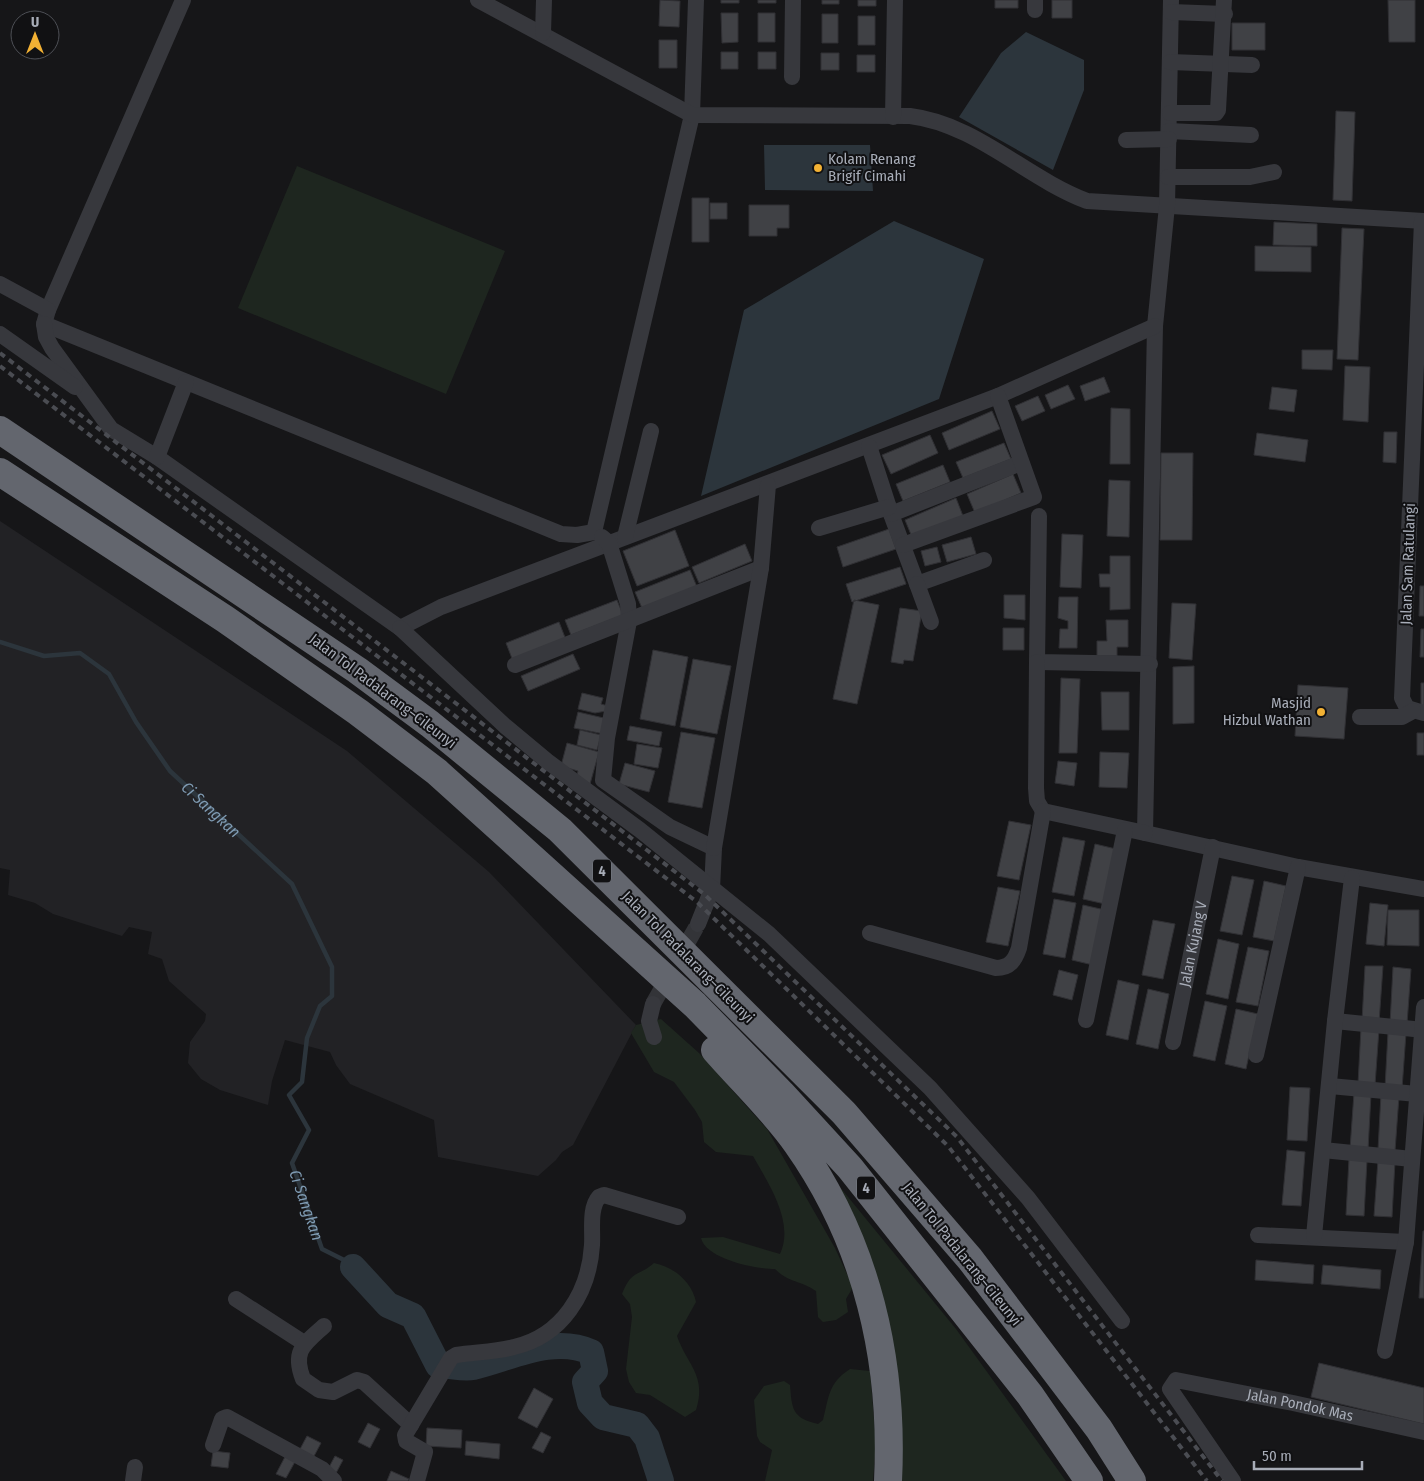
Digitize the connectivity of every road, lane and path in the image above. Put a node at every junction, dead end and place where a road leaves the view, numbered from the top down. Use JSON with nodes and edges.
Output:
{"nodes":[{"id":1,"x":183,"y":0,"type":"edge"},
{"id":2,"x":478,"y":0,"type":"edge"},
{"id":3,"x":544,"y":0,"type":"edge"},
{"id":4,"x":696,"y":0,"type":"edge"},
{"id":5,"x":793,"y":0,"type":"edge"},
{"id":6,"x":895,"y":0,"type":"edge"},
{"id":7,"x":1171,"y":6,"type":"edge"},
{"id":8,"x":1224,"y":7,"type":"edge"},
{"id":9,"x":543,"y":33,"type":"junction"},
{"id":10,"x":1170,"y":62,"type":"junction"},
{"id":11,"x":1221,"y":64,"type":"junction"},
{"id":12,"x":1252,"y":65,"type":"dead end"},
{"id":13,"x":792,"y":77,"type":"dead end"},
{"id":14,"x":1170,"y":113,"type":"junction"},
{"id":15,"x":692,"y":116,"type":"junction"},
{"id":16,"x":893,"y":117,"type":"junction"},
{"id":17,"x":1169,"y":135,"type":"junction"},
{"id":18,"x":1251,"y":135,"type":"dead end"},
{"id":19,"x":1126,"y":140,"type":"dead end"},
{"id":20,"x":1274,"y":172,"type":"dead end"},
{"id":21,"x":1168,"y":177,"type":"junction"},
{"id":22,"x":1167,"y":206,"type":"junction"},
{"id":23,"x":1423,"y":221,"type":"edge"},
{"id":24,"x":0,"y":284,"type":"edge"},
{"id":25,"x":46,"y":317,"type":"junction"},
{"id":26,"x":1155,"y":326,"type":"junction"},
{"id":27,"x":0,"y":334,"type":"edge"},
{"id":28,"x":186,"y":382,"type":"junction"},
{"id":29,"x":83,"y":393,"type":"junction"},
{"id":30,"x":998,"y":396,"type":"junction"},
{"id":31,"x":0,"y":430,"type":"edge"},
{"id":32,"x":651,"y":431,"type":"dead end"},
{"id":33,"x":869,"y":446,"type":"junction"},
{"id":34,"x":157,"y":457,"type":"junction"},
{"id":35,"x":1021,"y":464,"type":"junction"},
{"id":36,"x":0,"y":472,"type":"edge"},
{"id":37,"x":768,"y":485,"type":"junction"},
{"id":38,"x":890,"y":511,"type":"junction"},
{"id":39,"x":1039,"y":516,"type":"dead end"},
{"id":40,"x":819,"y":528,"type":"dead end"},
{"id":41,"x":594,"y":532,"type":"junction"},
{"id":42,"x":625,"y":537,"type":"junction"},
{"id":43,"x":608,"y":543,"type":"junction"},
{"id":44,"x":903,"y":545,"type":"junction"},
{"id":45,"x":984,"y":560,"type":"dead end"},
{"id":46,"x":761,"y":568,"type":"junction"},
{"id":47,"x":917,"y":584,"type":"junction"},
{"id":48,"x":629,"y":621,"type":"junction"},
{"id":49,"x":931,"y":622,"type":"dead end"},
{"id":50,"x":400,"y":628,"type":"junction"},
{"id":51,"x":1037,"y":662,"type":"junction"},
{"id":52,"x":1150,"y":664,"type":"junction"},
{"id":53,"x":515,"y":665,"type":"dead end"},
{"id":54,"x":1419,"y":712,"type":"edge"},
{"id":55,"x":1360,"y":717,"type":"dead end"},
{"id":56,"x":1043,"y":810,"type":"junction"},
{"id":57,"x":1124,"y":830,"type":"junction"},
{"id":58,"x":1145,"y":833,"type":"junction"},
{"id":59,"x":1213,"y":847,"type":"junction"},
{"id":60,"x":714,"y":848,"type":"junction"},
{"id":61,"x":1298,"y":867,"type":"junction"},
{"id":62,"x":1352,"y":878,"type":"junction"},
{"id":63,"x":712,"y":889,"type":"junction"},
{"id":64,"x":1424,"y":889,"type":"edge"},
{"id":65,"x":698,"y":924,"type":"tunnel mouth"},
{"id":66,"x":607,"y":926,"type":"junction"},
{"id":67,"x":870,"y":933,"type":"dead end"},
{"id":68,"x":653,"y":1004,"type":"tunnel mouth"},
{"id":69,"x":1424,"y":1007,"type":"edge"},
{"id":70,"x":1086,"y":1020,"type":"dead end"},
{"id":71,"x":1335,"y":1021,"type":"junction"},
{"id":72,"x":1423,"y":1030,"type":"edge"},
{"id":73,"x":654,"y":1037,"type":"dead end"},
{"id":74,"x":1173,"y":1042,"type":"dead end"},
{"id":75,"x":1256,"y":1055,"type":"dead end"},
{"id":76,"x":1330,"y":1086,"type":"junction"},
{"id":77,"x":1417,"y":1094,"type":"junction"},
{"id":78,"x":1323,"y":1150,"type":"junction"},
{"id":79,"x":1412,"y":1158,"type":"junction"},
{"id":80,"x":678,"y":1218,"type":"dead end"},
{"id":81,"x":1258,"y":1235,"type":"dead end"},
{"id":82,"x":1314,"y":1236,"type":"junction"},
{"id":83,"x":1406,"y":1242,"type":"junction"},
{"id":84,"x":236,"y":1299,"type":"dead end"},
{"id":85,"x":1122,"y":1321,"type":"dead end"},
{"id":86,"x":324,"y":1326,"type":"dead end"},
{"id":87,"x":304,"y":1344,"type":"junction"},
{"id":88,"x":1385,"y":1351,"type":"dead end"},
{"id":89,"x":411,"y":1425,"type":"junction"},
{"id":90,"x":1099,"y":1429,"type":"junction"},
{"id":91,"x":1424,"y":1432,"type":"edge"},
{"id":92,"x":213,"y":1445,"type":"dead end"},
{"id":93,"x":334,"y":1481,"type":"edge"},
{"id":94,"x":417,"y":1481,"type":"edge"},
{"id":95,"x":888,"y":1481,"type":"edge"},
{"id":96,"x":1089,"y":1481,"type":"edge"},
{"id":97,"x":1132,"y":1481,"type":"edge"},
{"id":98,"x":1146,"y":1481,"type":"edge"},
{"id":99,"x":1233,"y":1481,"type":"edge"}],
"edges":[{"from":1,"to":25,"type":"street"},
{"from":2,"to":9,"type":"street"},
{"from":3,"to":9,"type":"street"},
{"from":4,"to":15,"type":"street"},
{"from":5,"to":13,"type":"street"},
{"from":6,"to":16,"type":"street"},
{"from":7,"to":8,"type":"street"},
{"from":7,"to":10,"type":"street"},
{"from":8,"to":11,"type":"street"},
{"from":9,"to":15,"type":"street"},
{"from":10,"to":11,"type":"street"},
{"from":10,"to":14,"type":"street"},
{"from":11,"to":12,"type":"street"},
{"from":11,"to":14,"type":"street"},
{"from":14,"to":17,"type":"street"},
{"from":15,"to":16,"type":"street","name":"Jalan Sam Ratulangi"},
{"from":15,"to":41,"type":"street"},
{"from":16,"to":22,"type":"street","name":"Jalan Sam Ratulangi"},
{"from":17,"to":18,"type":"street"},
{"from":17,"to":19,"type":"street"},
{"from":17,"to":21,"type":"street"},
{"from":20,"to":21,"type":"street"},
{"from":21,"to":22,"type":"street"},
{"from":22,"to":23,"type":"street","name":"Jalan Sam Ratulangi"},
{"from":22,"to":26,"type":"street"},
{"from":23,"to":54,"type":"street","name":"Jalan Sam Ratulangi"},
{"from":24,"to":25,"type":"street"},
{"from":25,"to":28,"type":"street"},
{"from":25,"to":29,"type":"street"},
{"from":26,"to":30,"type":"street"},
{"from":26,"to":52,"type":"street"},
{"from":27,"to":29,"type":"street"},
{"from":28,"to":34,"type":"street"},
{"from":28,"to":41,"type":"street"},
{"from":29,"to":34,"type":"street"},
{"from":30,"to":33,"type":"street"},
{"from":30,"to":35,"type":"street"},
{"from":31,"to":90,"type":"highway","name":"Jalan Tol Padalarang–Cileunyi","number":"4"},
{"from":32,"to":42,"type":"street"},
{"from":33,"to":37,"type":"street"},
{"from":33,"to":38,"type":"street"},
{"from":34,"to":50,"type":"street"},
{"from":35,"to":38,"type":"street"},
{"from":35,"to":44,"type":"street"},
{"from":36,"to":66,"type":"highway","name":"Jalan Tol Padalarang–Cileunyi","number":"4"},
{"from":37,"to":42,"type":"street"},
{"from":37,"to":46,"type":"street"},
{"from":38,"to":40,"type":"street"},
{"from":38,"to":44,"type":"street"},
{"from":39,"to":51,"type":"street"},
{"from":41,"to":43,"type":"street"},
{"from":42,"to":43,"type":"street"},
{"from":43,"to":48,"type":"street"},
{"from":43,"to":50,"type":"street"},
{"from":44,"to":47,"type":"street"},
{"from":45,"to":47,"type":"street"},
{"from":46,"to":48,"type":"street"},
{"from":46,"to":60,"type":"street"},
{"from":47,"to":49,"type":"street"},
{"from":48,"to":53,"type":"street"},
{"from":48,"to":60,"type":"street"},
{"from":50,"to":63,"type":"street"},
{"from":51,"to":52,"type":"street"},
{"from":51,"to":56,"type":"street"},
{"from":52,"to":58,"type":"street"},
{"from":54,"to":55,"type":"street"},
{"from":56,"to":57,"type":"street"},
{"from":56,"to":67,"type":"street"},
{"from":57,"to":58,"type":"street"},
{"from":57,"to":70,"type":"street"},
{"from":58,"to":59,"type":"street"},
{"from":59,"to":61,"type":"street"},
{"from":59,"to":74,"type":"street","name":"Jalan Kujang V"},
{"from":60,"to":63,"type":"street"},
{"from":61,"to":62,"type":"street"},
{"from":61,"to":75,"type":"street"},
{"from":62,"to":64,"type":"street"},
{"from":62,"to":71,"type":"street"},
{"from":63,"to":65,"type":"street"},
{"from":63,"to":85,"type":"street"},
{"from":66,"to":95,"type":"highway"},
{"from":66,"to":96,"type":"highway","name":"Jalan Tol Padalarang–Cileunyi","number":"4"},
{"from":68,"to":73,"type":"street"},
{"from":69,"to":72,"type":"street"},
{"from":71,"to":72,"type":"street"},
{"from":71,"to":76,"type":"street"},
{"from":72,"to":77,"type":"street"},
{"from":76,"to":77,"type":"street"},
{"from":76,"to":78,"type":"street"},
{"from":77,"to":79,"type":"street"},
{"from":78,"to":79,"type":"street"},
{"from":78,"to":82,"type":"street"},
{"from":79,"to":83,"type":"street"},
{"from":80,"to":89,"type":"street"},
{"from":81,"to":82,"type":"street"},
{"from":82,"to":83,"type":"street"},
{"from":83,"to":88,"type":"street"},
{"from":84,"to":87,"type":"street"},
{"from":86,"to":87,"type":"street"},
{"from":87,"to":89,"type":"street"},
{"from":89,"to":94,"type":"street"},
{"from":90,"to":97,"type":"highway","name":"Jalan Tol Padalarang–Cileunyi","number":"4"},
{"from":90,"to":98,"type":"highway"},
{"from":91,"to":99,"type":"street","name":"Jalan Pondok Mas"},
{"from":92,"to":93,"type":"street"}]}
